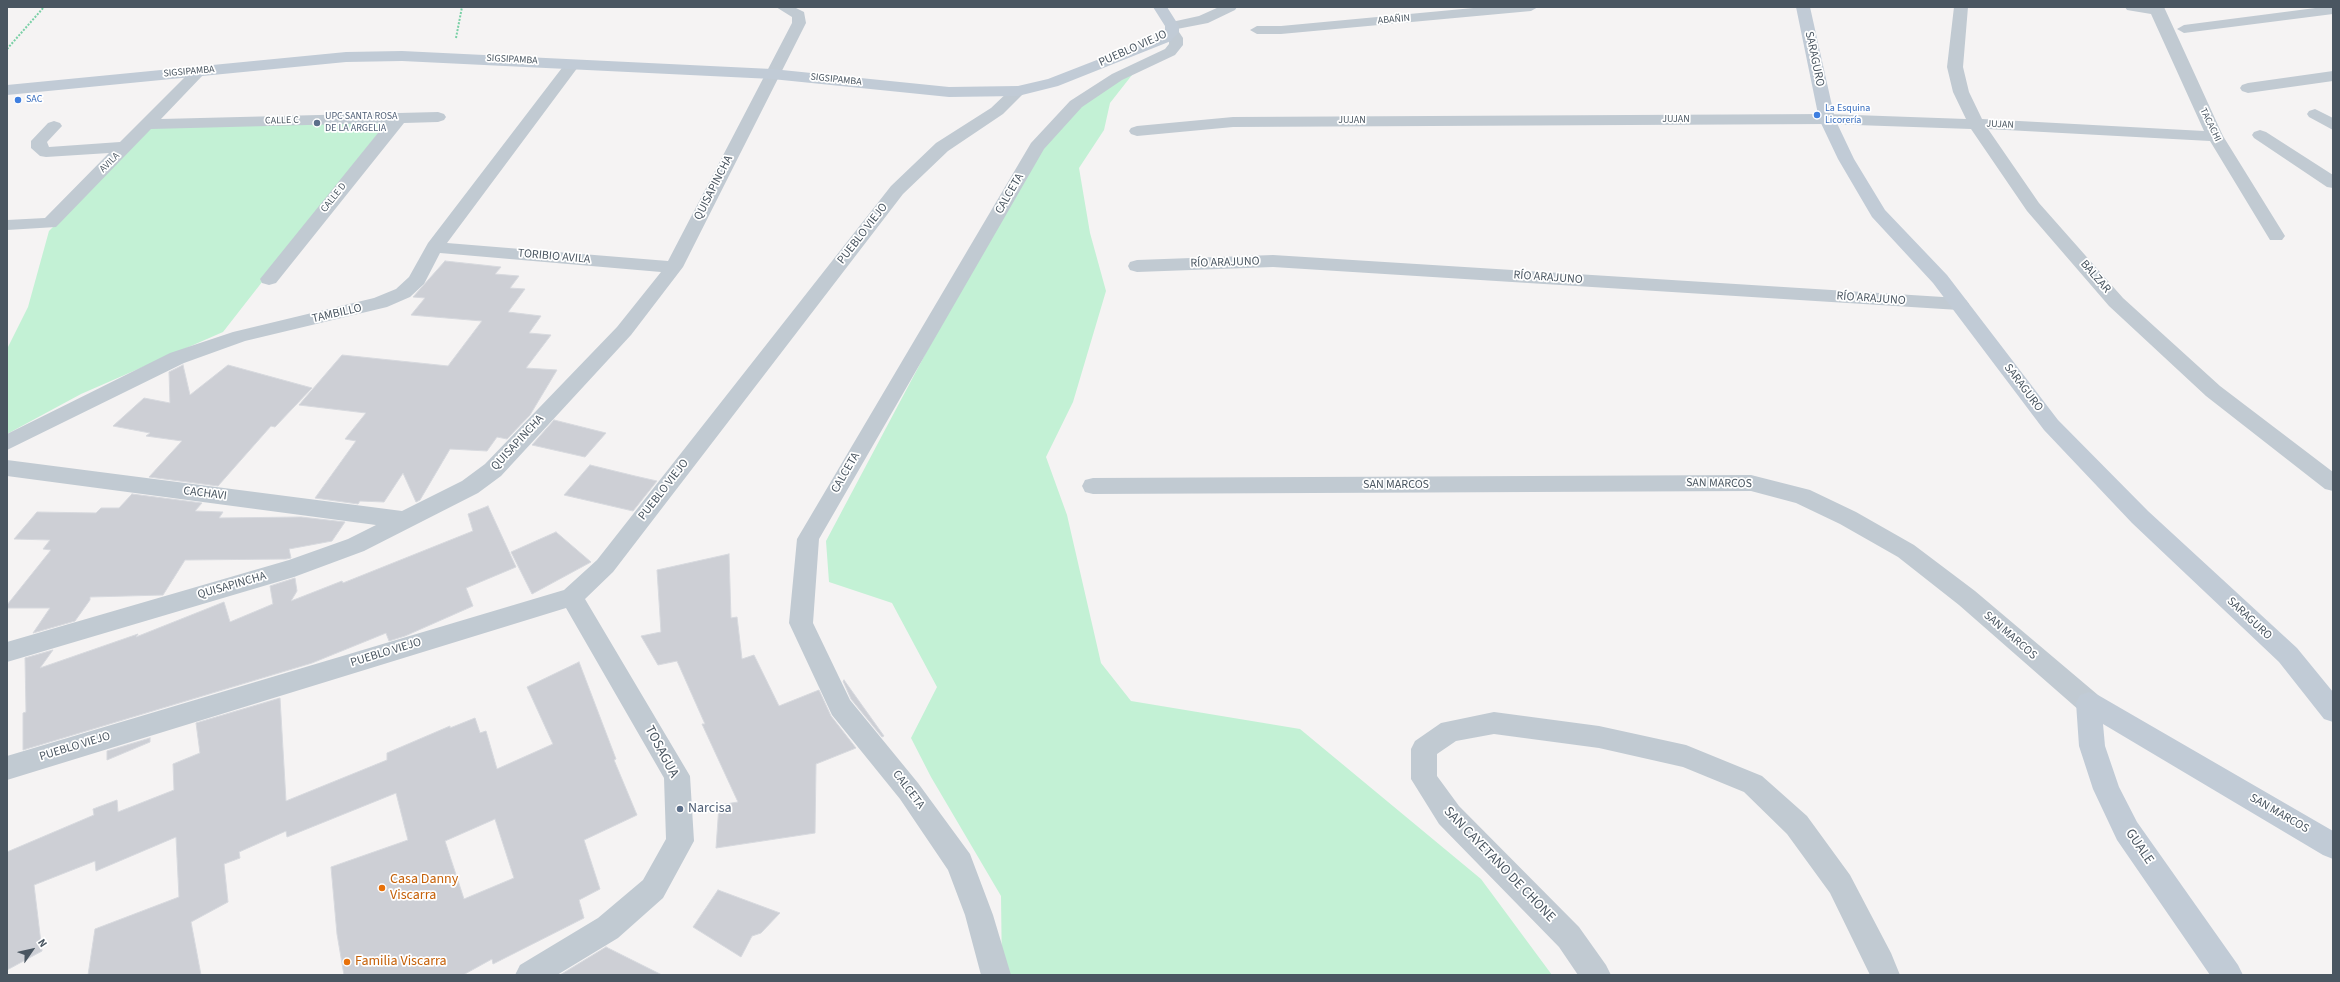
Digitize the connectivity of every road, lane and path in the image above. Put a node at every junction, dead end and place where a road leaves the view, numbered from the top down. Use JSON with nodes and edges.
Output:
{"nodes":[{"id":1,"x":44,"y":7,"type":"edge"},
{"id":2,"x":462,"y":7,"type":"edge"},
{"id":3,"x":783,"y":7,"type":"edge"},
{"id":4,"x":1160,"y":7,"type":"edge"},
{"id":5,"x":1230,"y":7,"type":"edge"},
{"id":6,"x":1531,"y":7,"type":"edge"},
{"id":7,"x":1803,"y":7,"type":"edge"},
{"id":8,"x":1961,"y":7,"type":"edge"},
{"id":9,"x":2132,"y":7,"type":"edge"},
{"id":10,"x":2157,"y":9,"type":"edge"},
{"id":11,"x":2333,"y":10,"type":"edge"},
{"id":12,"x":1172,"y":29,"type":"junction"},
{"id":13,"x":2184,"y":29,"type":"dead end"},
{"id":14,"x":1257,"y":30,"type":"dead end"},
{"id":15,"x":7,"y":49,"type":"edge"},
{"id":16,"x":453,"y":57,"type":"junction"},
{"id":17,"x":573,"y":63,"type":"junction"},
{"id":18,"x":199,"y":71,"type":"junction"},
{"id":19,"x":772,"y":74,"type":"junction"},
{"id":20,"x":2333,"y":76,"type":"edge"},
{"id":21,"x":2248,"y":88,"type":"dead end"},
{"id":22,"x":7,"y":90,"type":"edge"},
{"id":23,"x":1018,"y":91,"type":"junction"},
{"id":24,"x":2315,"y":114,"type":"dead end"},
{"id":25,"x":438,"y":117,"type":"dead end"},
{"id":26,"x":399,"y":118,"type":"junction"},
{"id":27,"x":1827,"y":119,"type":"junction"},
{"id":28,"x":149,"y":124,"type":"junction"},
{"id":29,"x":1976,"y":124,"type":"junction"},
{"id":30,"x":2333,"y":124,"type":"edge"},
{"id":31,"x":54,"y":126,"type":"dead end"},
{"id":32,"x":1137,"y":131,"type":"dead end"},
{"id":33,"x":2260,"y":135,"type":"dead end"},
{"id":34,"x":2215,"y":136,"type":"junction"},
{"id":35,"x":126,"y":147,"type":"junction"},
{"id":36,"x":2333,"y":183,"type":"edge"},
{"id":37,"x":7,"y":225,"type":"edge"},
{"id":38,"x":2276,"y":236,"type":"dead end"},
{"id":39,"x":434,"y":248,"type":"junction"},
{"id":40,"x":1137,"y":266,"type":"dead end"},
{"id":41,"x":674,"y":267,"type":"junction"},
{"id":42,"x":269,"y":279,"type":"dead end"},
{"id":43,"x":1959,"y":304,"type":"junction"},
{"id":44,"x":7,"y":443,"type":"edge"},
{"id":45,"x":7,"y":468,"type":"edge"},
{"id":46,"x":2333,"y":483,"type":"edge"},
{"id":47,"x":1093,"y":486,"type":"dead end"},
{"id":48,"x":404,"y":520,"type":"junction"},
{"id":49,"x":572,"y":597,"type":"junction"},
{"id":50,"x":7,"y":652,"type":"edge"},
{"id":51,"x":2089,"y":703,"type":"junction"},
{"id":52,"x":2333,"y":711,"type":"edge"},
{"id":53,"x":7,"y":768,"type":"edge"},
{"id":54,"x":2333,"y":846,"type":"edge"},
{"id":55,"x":530,"y":975,"type":"edge"},
{"id":56,"x":996,"y":975,"type":"edge"},
{"id":57,"x":1596,"y":975,"type":"edge"},
{"id":58,"x":1885,"y":975,"type":"edge"},
{"id":59,"x":2228,"y":975,"type":"edge"}],
"edges":[{"from":1,"to":15,"type":"path"},
{"from":2,"to":16,"type":"path"},
{"from":3,"to":19,"type":"street","name":"QUISAPINCHA"},
{"from":4,"to":12,"type":"street","name":"PUEBLO VIEJO"},
{"from":5,"to":12,"type":"street"},
{"from":6,"to":14,"type":"street","name":"ABAÑIN"},
{"from":7,"to":27,"type":"street","name":"SARAGURO"},
{"from":8,"to":29,"type":"street","name":"BALZAR"},
{"from":9,"to":10,"type":"street"},
{"from":10,"to":34,"type":"street","name":"TACACHI"},
{"from":11,"to":13,"type":"street"},
{"from":12,"to":23,"type":"street","name":"PUEBLO VIEJO"},
{"from":12,"to":56,"type":"street","name":"CALCETA"},
{"from":16,"to":17,"type":"street","name":"SIGSIPAMBA"},
{"from":16,"to":18,"type":"street","name":"SIGSIPAMBA"},
{"from":17,"to":19,"type":"street","name":"SIGSIPAMBA"},
{"from":17,"to":39,"type":"street","name":"TAMBILLO"},
{"from":18,"to":22,"type":"street","name":"SIGSIPAMBA"},
{"from":18,"to":28,"type":"street","name":"AVILA"},
{"from":19,"to":23,"type":"street","name":"SIGSIPAMBA"},
{"from":19,"to":41,"type":"street","name":"QUISAPINCHA"},
{"from":20,"to":21,"type":"street"},
{"from":23,"to":49,"type":"street","name":"PUEBLO VIEJO"},
{"from":24,"to":30,"type":"street"},
{"from":25,"to":26,"type":"street","name":"CALLE C"},
{"from":26,"to":28,"type":"street","name":"CALLE C"},
{"from":26,"to":42,"type":"street","name":"CALLE D"},
{"from":27,"to":29,"type":"street","name":"JUJAN"},
{"from":27,"to":32,"type":"street","name":"JUJAN"},
{"from":27,"to":43,"type":"street","name":"SARAGURO"},
{"from":28,"to":35,"type":"street","name":"AVILA"},
{"from":29,"to":34,"type":"street","name":"JUJAN"},
{"from":29,"to":46,"type":"street","name":"BALZAR"},
{"from":31,"to":35,"type":"street"},
{"from":33,"to":36,"type":"street"},
{"from":34,"to":38,"type":"street","name":"TACACHI"},
{"from":35,"to":37,"type":"street","name":"AVILA"},
{"from":39,"to":41,"type":"street","name":"TORIBIO AVILA"},
{"from":39,"to":44,"type":"street","name":"TAMBILLO"},
{"from":40,"to":43,"type":"street","name":"RÍO ARAJUNO"},
{"from":41,"to":48,"type":"street","name":"QUISAPINCHA"},
{"from":43,"to":52,"type":"street","name":"SARAGURO"},
{"from":45,"to":48,"type":"street","name":"CACHAVI"},
{"from":47,"to":51,"type":"street","name":"SAN MARCOS"},
{"from":48,"to":50,"type":"street","name":"QUISAPINCHA"},
{"from":49,"to":53,"type":"street","name":"PUEBLO VIEJO"},
{"from":49,"to":55,"type":"street","name":"TOSAGUA"},
{"from":51,"to":54,"type":"street","name":"SAN MARCOS"},
{"from":51,"to":59,"type":"street","name":"GUALE"},
{"from":57,"to":58,"type":"street","name":"SAN CAYETANO DE CHONE"}]}
